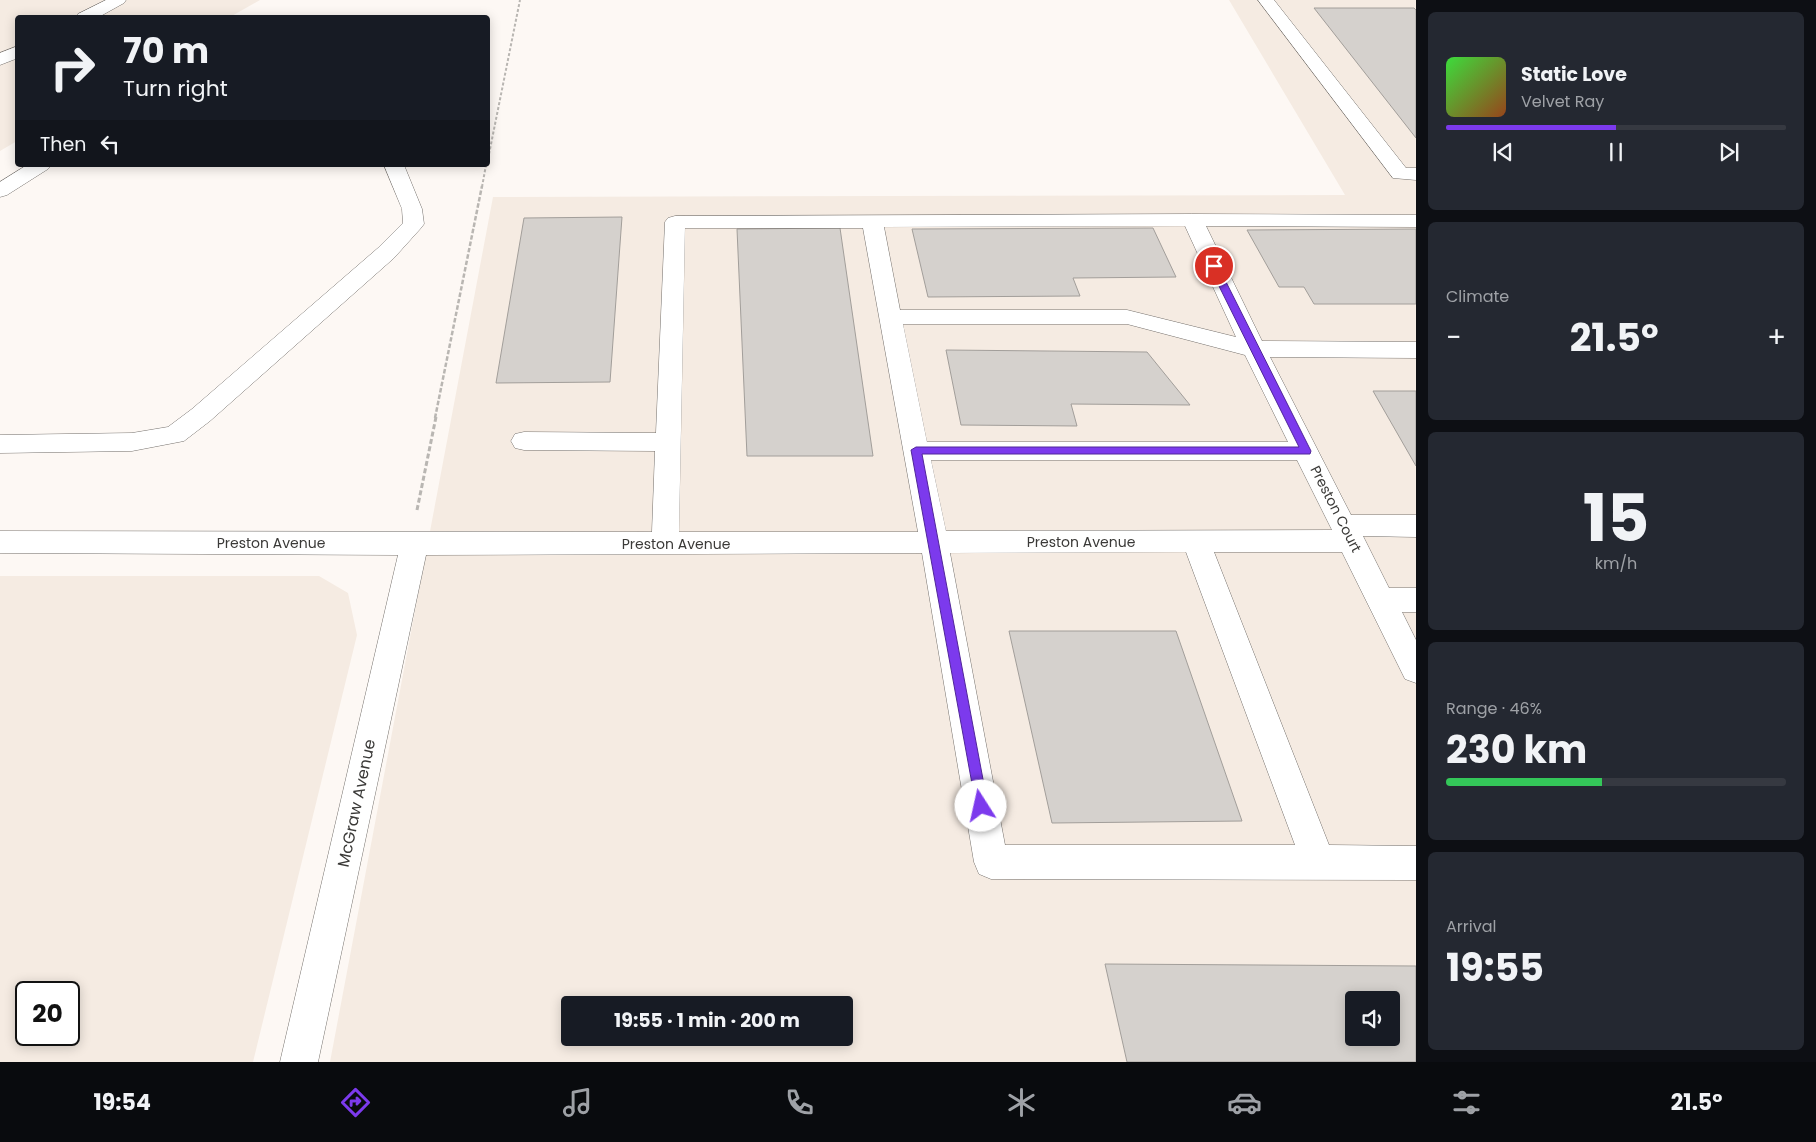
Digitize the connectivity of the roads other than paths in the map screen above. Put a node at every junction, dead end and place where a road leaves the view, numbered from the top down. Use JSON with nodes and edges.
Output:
{"nodes":[{"id":1,"x":118,"y":0,"type":"edge"},
{"id":2,"x":1266,"y":0,"type":"edge"},
{"id":3,"x":90,"y":15,"type":"edge"},
{"id":4,"x":15,"y":52,"type":"edge"},
{"id":5,"x":0,"y":60,"type":"edge"},
{"id":6,"x":38,"y":167,"type":"edge"},
{"id":7,"x":395,"y":167,"type":"edge"},
{"id":8,"x":1416,"y":174,"type":"edge"},
{"id":9,"x":0,"y":192,"type":"edge"},
{"id":10,"x":1192,"y":220,"type":"junction"},
{"id":11,"x":872,"y":221,"type":"junction"},
{"id":12,"x":1416,"y":221,"type":"edge"},
{"id":13,"x":890,"y":316,"type":"junction"},
{"id":14,"x":1254,"y":349,"type":"junction"},
{"id":15,"x":1416,"y":350,"type":"edge"},
{"id":16,"x":524,"y":441,"type":"dead end"},
{"id":17,"x":669,"y":442,"type":"junction"},
{"id":18,"x":0,"y":444,"type":"edge"},
{"id":19,"x":916,"y":450,"type":"junction"},
{"id":20,"x":1306,"y":451,"type":"junction"},
{"id":21,"x":1416,"y":526,"type":"edge"},
{"id":22,"x":1348,"y":533,"type":"junction"},
{"id":23,"x":0,"y":542,"type":"edge"},
{"id":24,"x":1196,"y":542,"type":"junction"},
{"id":25,"x":934,"y":543,"type":"junction"},
{"id":26,"x":414,"y":544,"type":"junction"},
{"id":27,"x":666,"y":544,"type":"junction"},
{"id":28,"x":1380,"y":600,"type":"junction"},
{"id":29,"x":1416,"y":600,"type":"edge"},
{"id":30,"x":1416,"y":670,"type":"edge"},
{"id":31,"x":1318,"y":862,"type":"junction"},
{"id":32,"x":1416,"y":863,"type":"edge"},
{"id":33,"x":299,"y":1062,"type":"edge"}],
"edges":[{"from":1,"to":3,"type":"street"},
{"from":2,"to":8,"type":"street"},
{"from":4,"to":5,"type":"street"},
{"from":6,"to":9,"type":"street"},
{"from":7,"to":18,"type":"street"},
{"from":10,"to":11,"type":"street"},
{"from":10,"to":12,"type":"street"},
{"from":10,"to":14,"type":"street","name":"Preston Court"},
{"from":11,"to":13,"type":"street"},
{"from":11,"to":17,"type":"street"},
{"from":13,"to":14,"type":"street"},
{"from":13,"to":19,"type":"street"},
{"from":14,"to":15,"type":"street"},
{"from":14,"to":20,"type":"street","name":"Preston Court"},
{"from":16,"to":17,"type":"street"},
{"from":17,"to":27,"type":"street"},
{"from":19,"to":20,"type":"street"},
{"from":19,"to":25,"type":"street"},
{"from":20,"to":22,"type":"street","name":"Preston Court"},
{"from":21,"to":22,"type":"street","name":"Preston Avenue"},
{"from":22,"to":24,"type":"street","name":"Preston Avenue"},
{"from":22,"to":28,"type":"street","name":"Preston Court"},
{"from":23,"to":26,"type":"street","name":"Preston Avenue"},
{"from":24,"to":25,"type":"street","name":"Preston Avenue"},
{"from":24,"to":31,"type":"street"},
{"from":25,"to":27,"type":"street","name":"Preston Avenue"},
{"from":25,"to":31,"type":"street"},
{"from":26,"to":27,"type":"street","name":"Preston Avenue"},
{"from":26,"to":33,"type":"street","name":"McGraw Avenue"},
{"from":28,"to":29,"type":"street"},
{"from":28,"to":30,"type":"street","name":"Preston Court"},
{"from":31,"to":32,"type":"street"}]}
